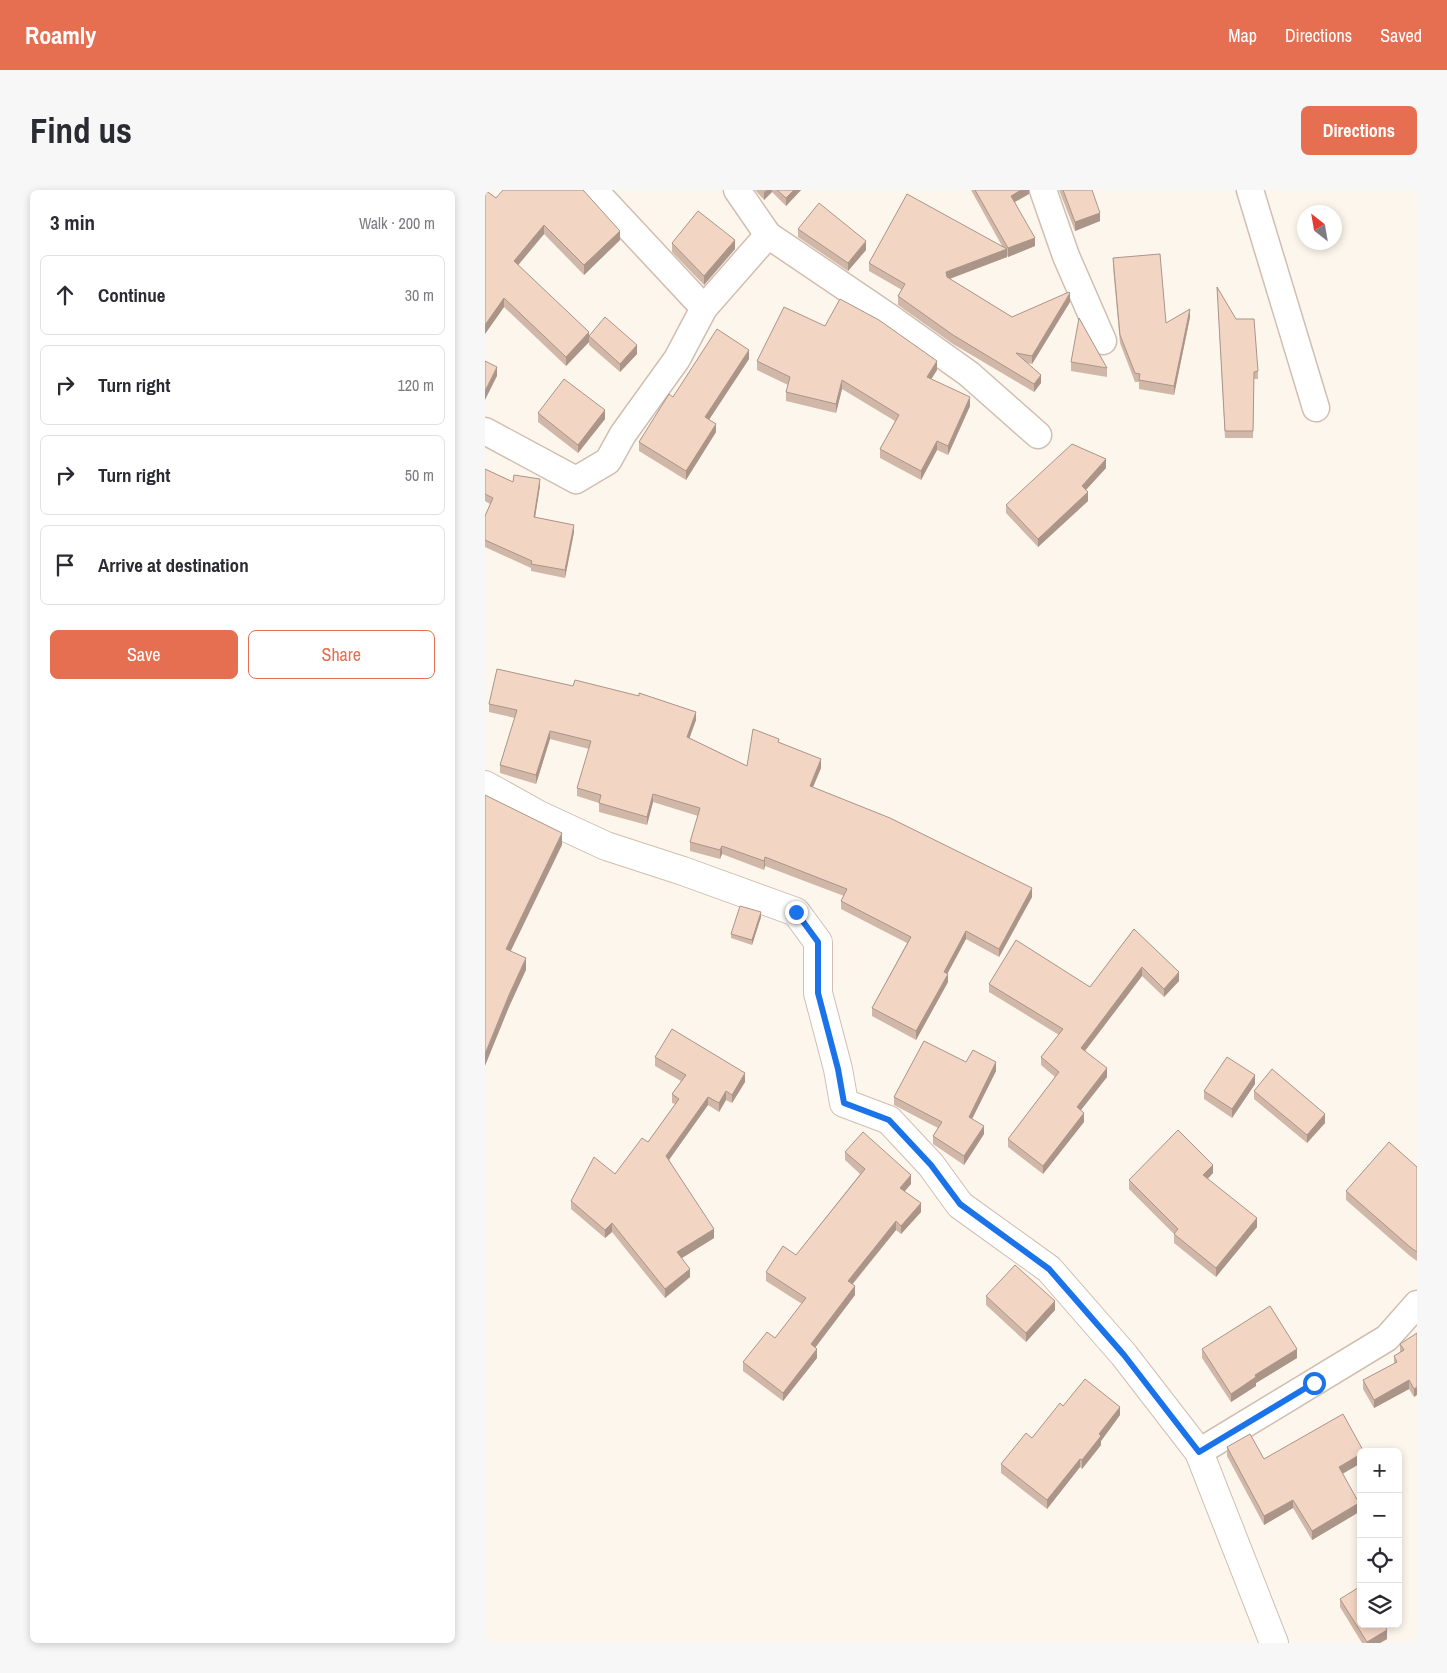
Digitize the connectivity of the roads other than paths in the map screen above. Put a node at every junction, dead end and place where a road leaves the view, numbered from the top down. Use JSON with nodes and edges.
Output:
{"nodes":[{"id":1,"x":594,"y":190,"type":"edge"},
{"id":2,"x":737,"y":190,"type":"edge"},
{"id":3,"x":1043,"y":190,"type":"edge"},
{"id":4,"x":1250,"y":190,"type":"edge"},
{"id":5,"x":768,"y":236,"type":"junction"},
{"id":6,"x":704,"y":308,"type":"junction"},
{"id":7,"x":1103,"y":341,"type":"dead end"},
{"id":8,"x":1316,"y":408,"type":"dead end"},
{"id":9,"x":485,"y":431,"type":"edge"},
{"id":10,"x":1038,"y":435,"type":"dead end"},
{"id":11,"x":485,"y":785,"type":"edge"},
{"id":12,"x":1417,"y":1304,"type":"edge"},
{"id":13,"x":1199,"y":1452,"type":"junction"},
{"id":14,"x":1274,"y":1643,"type":"edge"}],
"edges":[{"from":1,"to":6,"type":"street"},
{"from":2,"to":5,"type":"street"},
{"from":3,"to":7,"type":"street"},
{"from":4,"to":8,"type":"street"},
{"from":5,"to":6,"type":"street"},
{"from":5,"to":10,"type":"street"},
{"from":6,"to":9,"type":"street"},
{"from":11,"to":13,"type":"street"},
{"from":12,"to":13,"type":"street"},
{"from":13,"to":14,"type":"street"}]}
